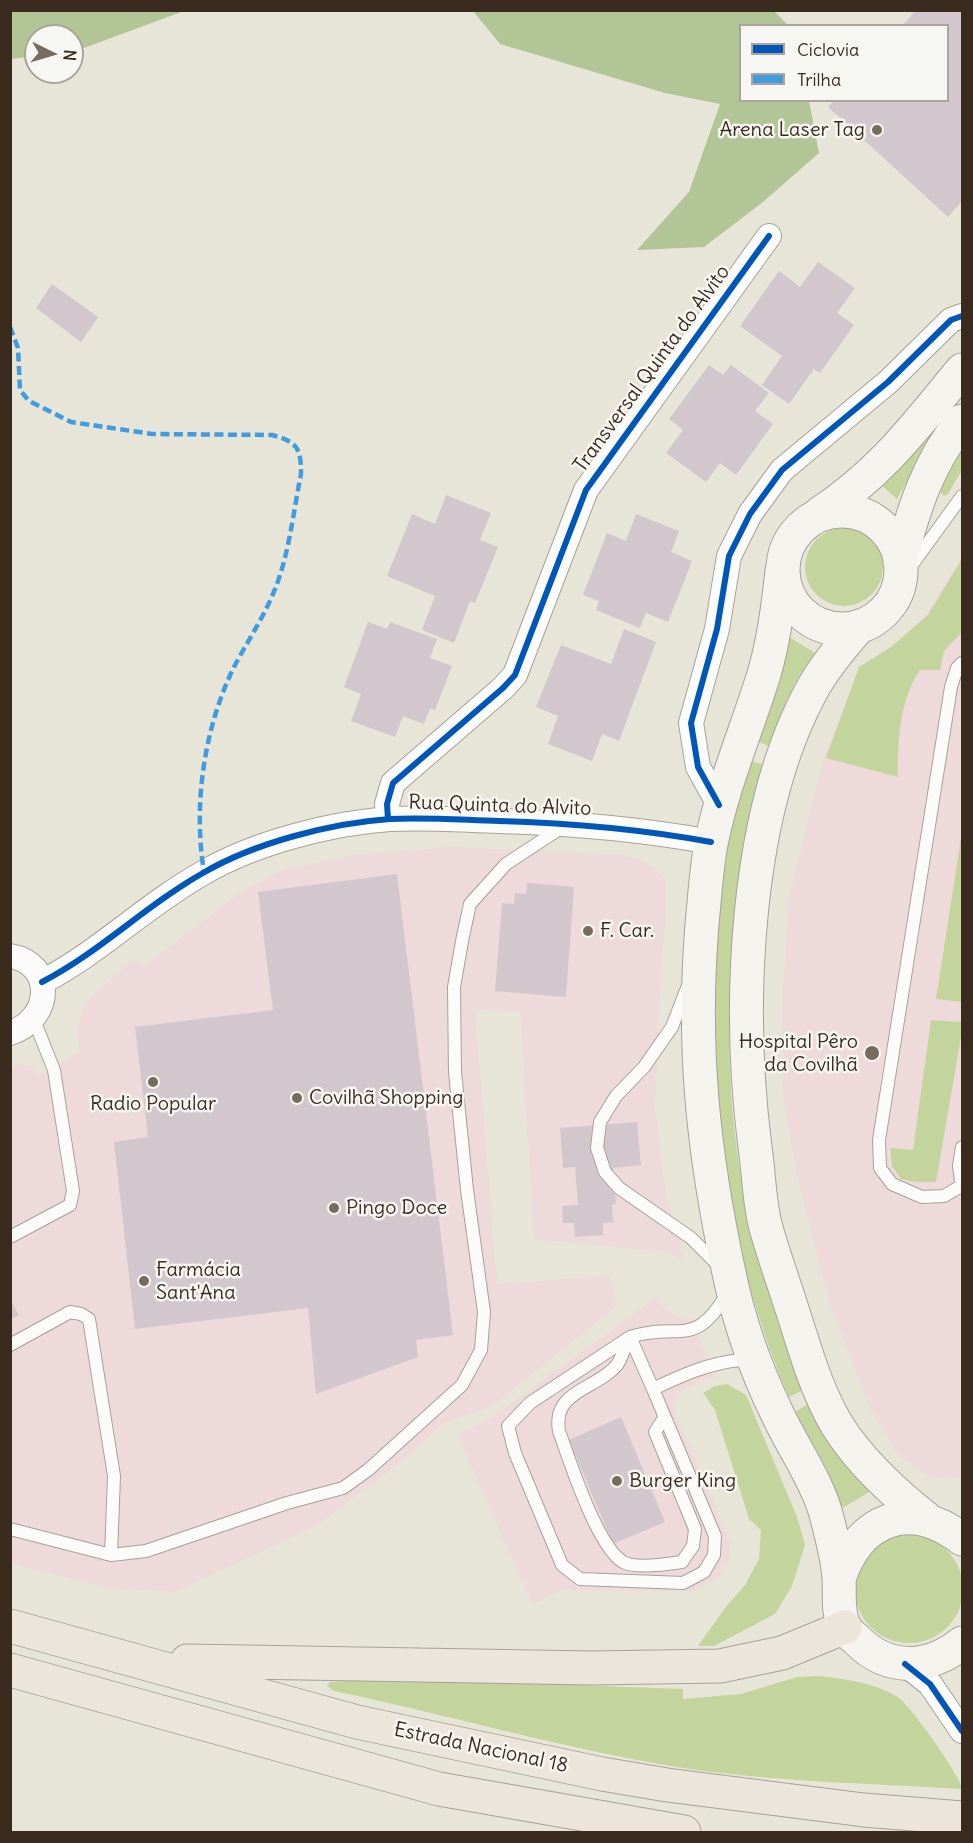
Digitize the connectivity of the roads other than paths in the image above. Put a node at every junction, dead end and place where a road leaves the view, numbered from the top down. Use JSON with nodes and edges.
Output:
{"nodes":[{"id":1,"x":769,"y":236,"type":"dead end"},
{"id":2,"x":963,"y":316,"type":"edge"},
{"id":3,"x":963,"y":370,"type":"edge"},
{"id":4,"x":963,"y":421,"type":"edge"},
{"id":5,"x":963,"y":496,"type":"edge"},
{"id":6,"x":817,"y":515,"type":"junction"},
{"id":7,"x":782,"y":571,"type":"junction"},
{"id":8,"x":900,"y":571,"type":"junction"},
{"id":9,"x":858,"y":628,"type":"junction"},
{"id":10,"x":963,"y":663,"type":"edge"},
{"id":11,"x":719,"y":805,"type":"junction"},
{"id":12,"x":388,"y":819,"type":"junction"},
{"id":13,"x":568,"y":823,"type":"junction"},
{"id":14,"x":711,"y":842,"type":"junction"},
{"id":15,"x":10,"y":956,"type":"edge"},
{"id":16,"x":700,"y":956,"type":"junction"},
{"id":17,"x":42,"y":982,"type":"junction"},
{"id":18,"x":34,"y":1020,"type":"junction"},
{"id":19,"x":10,"y":1033,"type":"edge"},
{"id":20,"x":963,"y":1147,"type":"edge"},
{"id":21,"x":962,"y":1187,"type":"edge"},
{"id":22,"x":10,"y":1237,"type":"edge"},
{"id":23,"x":731,"y":1281,"type":"junction"},
{"id":24,"x":630,"y":1337,"type":"junction"},
{"id":25,"x":10,"y":1345,"type":"edge"},
{"id":26,"x":759,"y":1373,"type":"junction"},
{"id":27,"x":653,"y":1389,"type":"junction"},
{"id":28,"x":664,"y":1418,"type":"junction"},
{"id":29,"x":950,"y":1527,"type":"edge"},
{"id":30,"x":10,"y":1529,"type":"edge"},
{"id":31,"x":111,"y":1555,"type":"junction"},
{"id":32,"x":839,"y":1579,"type":"junction"},
{"id":33,"x":10,"y":1626,"type":"edge"},
{"id":34,"x":845,"y":1627,"type":"junction"},
{"id":35,"x":963,"y":1643,"type":"edge"},
{"id":36,"x":133,"y":1658,"type":"junction"},
{"id":37,"x":905,"y":1664,"type":"junction"},
{"id":38,"x":10,"y":1670,"type":"edge"},
{"id":39,"x":963,"y":1731,"type":"edge"},
{"id":40,"x":439,"y":1790,"type":"junction"},
{"id":41,"x":963,"y":1818,"type":"edge"},
{"id":42,"x":565,"y":1833,"type":"edge"},
{"id":43,"x":684,"y":1833,"type":"edge"}],
"edges":[{"from":1,"to":12,"type":"street","name":"Transversal Quinta do Alvito"},
{"from":2,"to":11,"type":"street"},
{"from":3,"to":6,"type":"main road"},
{"from":4,"to":8,"type":"main road"},
{"from":5,"to":8,"type":"lane"},
{"from":6,"to":7,"type":"main road"},
{"from":6,"to":8,"type":"main road"},
{"from":7,"to":9,"type":"main road"},
{"from":7,"to":11,"type":"main road"},
{"from":8,"to":9,"type":"main road"},
{"from":9,"to":29,"type":"main road"},
{"from":10,"to":21,"type":"lane"},
{"from":11,"to":14,"type":"main road"},
{"from":12,"to":13,"type":"street","name":"Rua Quinta do Alvito"},
{"from":12,"to":17,"type":"street","name":"Rua Quinta do Alvito"},
{"from":13,"to":14,"type":"street","name":"Rua Quinta do Alvito"},
{"from":13,"to":31,"type":"lane"},
{"from":14,"to":16,"type":"main road"},
{"from":15,"to":17,"type":"street"},
{"from":16,"to":23,"type":"main road"},
{"from":16,"to":23,"type":"lane"},
{"from":17,"to":18,"type":"street"},
{"from":18,"to":19,"type":"street"},
{"from":18,"to":22,"type":"lane"},
{"from":20,"to":21,"type":"lane"},
{"from":23,"to":24,"type":"lane"},
{"from":23,"to":26,"type":"main road"},
{"from":24,"to":27,"type":"lane"},
{"from":24,"to":28,"type":"lane"},
{"from":24,"to":28,"type":"lane"},
{"from":25,"to":31,"type":"lane"},
{"from":26,"to":27,"type":"lane"},
{"from":26,"to":32,"type":"main road"},
{"from":27,"to":28,"type":"lane"},
{"from":29,"to":32,"type":"main road"},
{"from":30,"to":31,"type":"lane"},
{"from":32,"to":34,"type":"main road"},
{"from":33,"to":36,"type":"main road","name":"Estrada Nacional 18"},
{"from":34,"to":36,"type":"main road"},
{"from":34,"to":37,"type":"main road"},
{"from":35,"to":37,"type":"main road"},
{"from":36,"to":41,"type":"main road","name":"Estrada Nacional 18"},
{"from":37,"to":39,"type":"street"},
{"from":38,"to":40,"type":"main road"},
{"from":40,"to":42,"type":"main road"},
{"from":40,"to":43,"type":"main road"}]}
